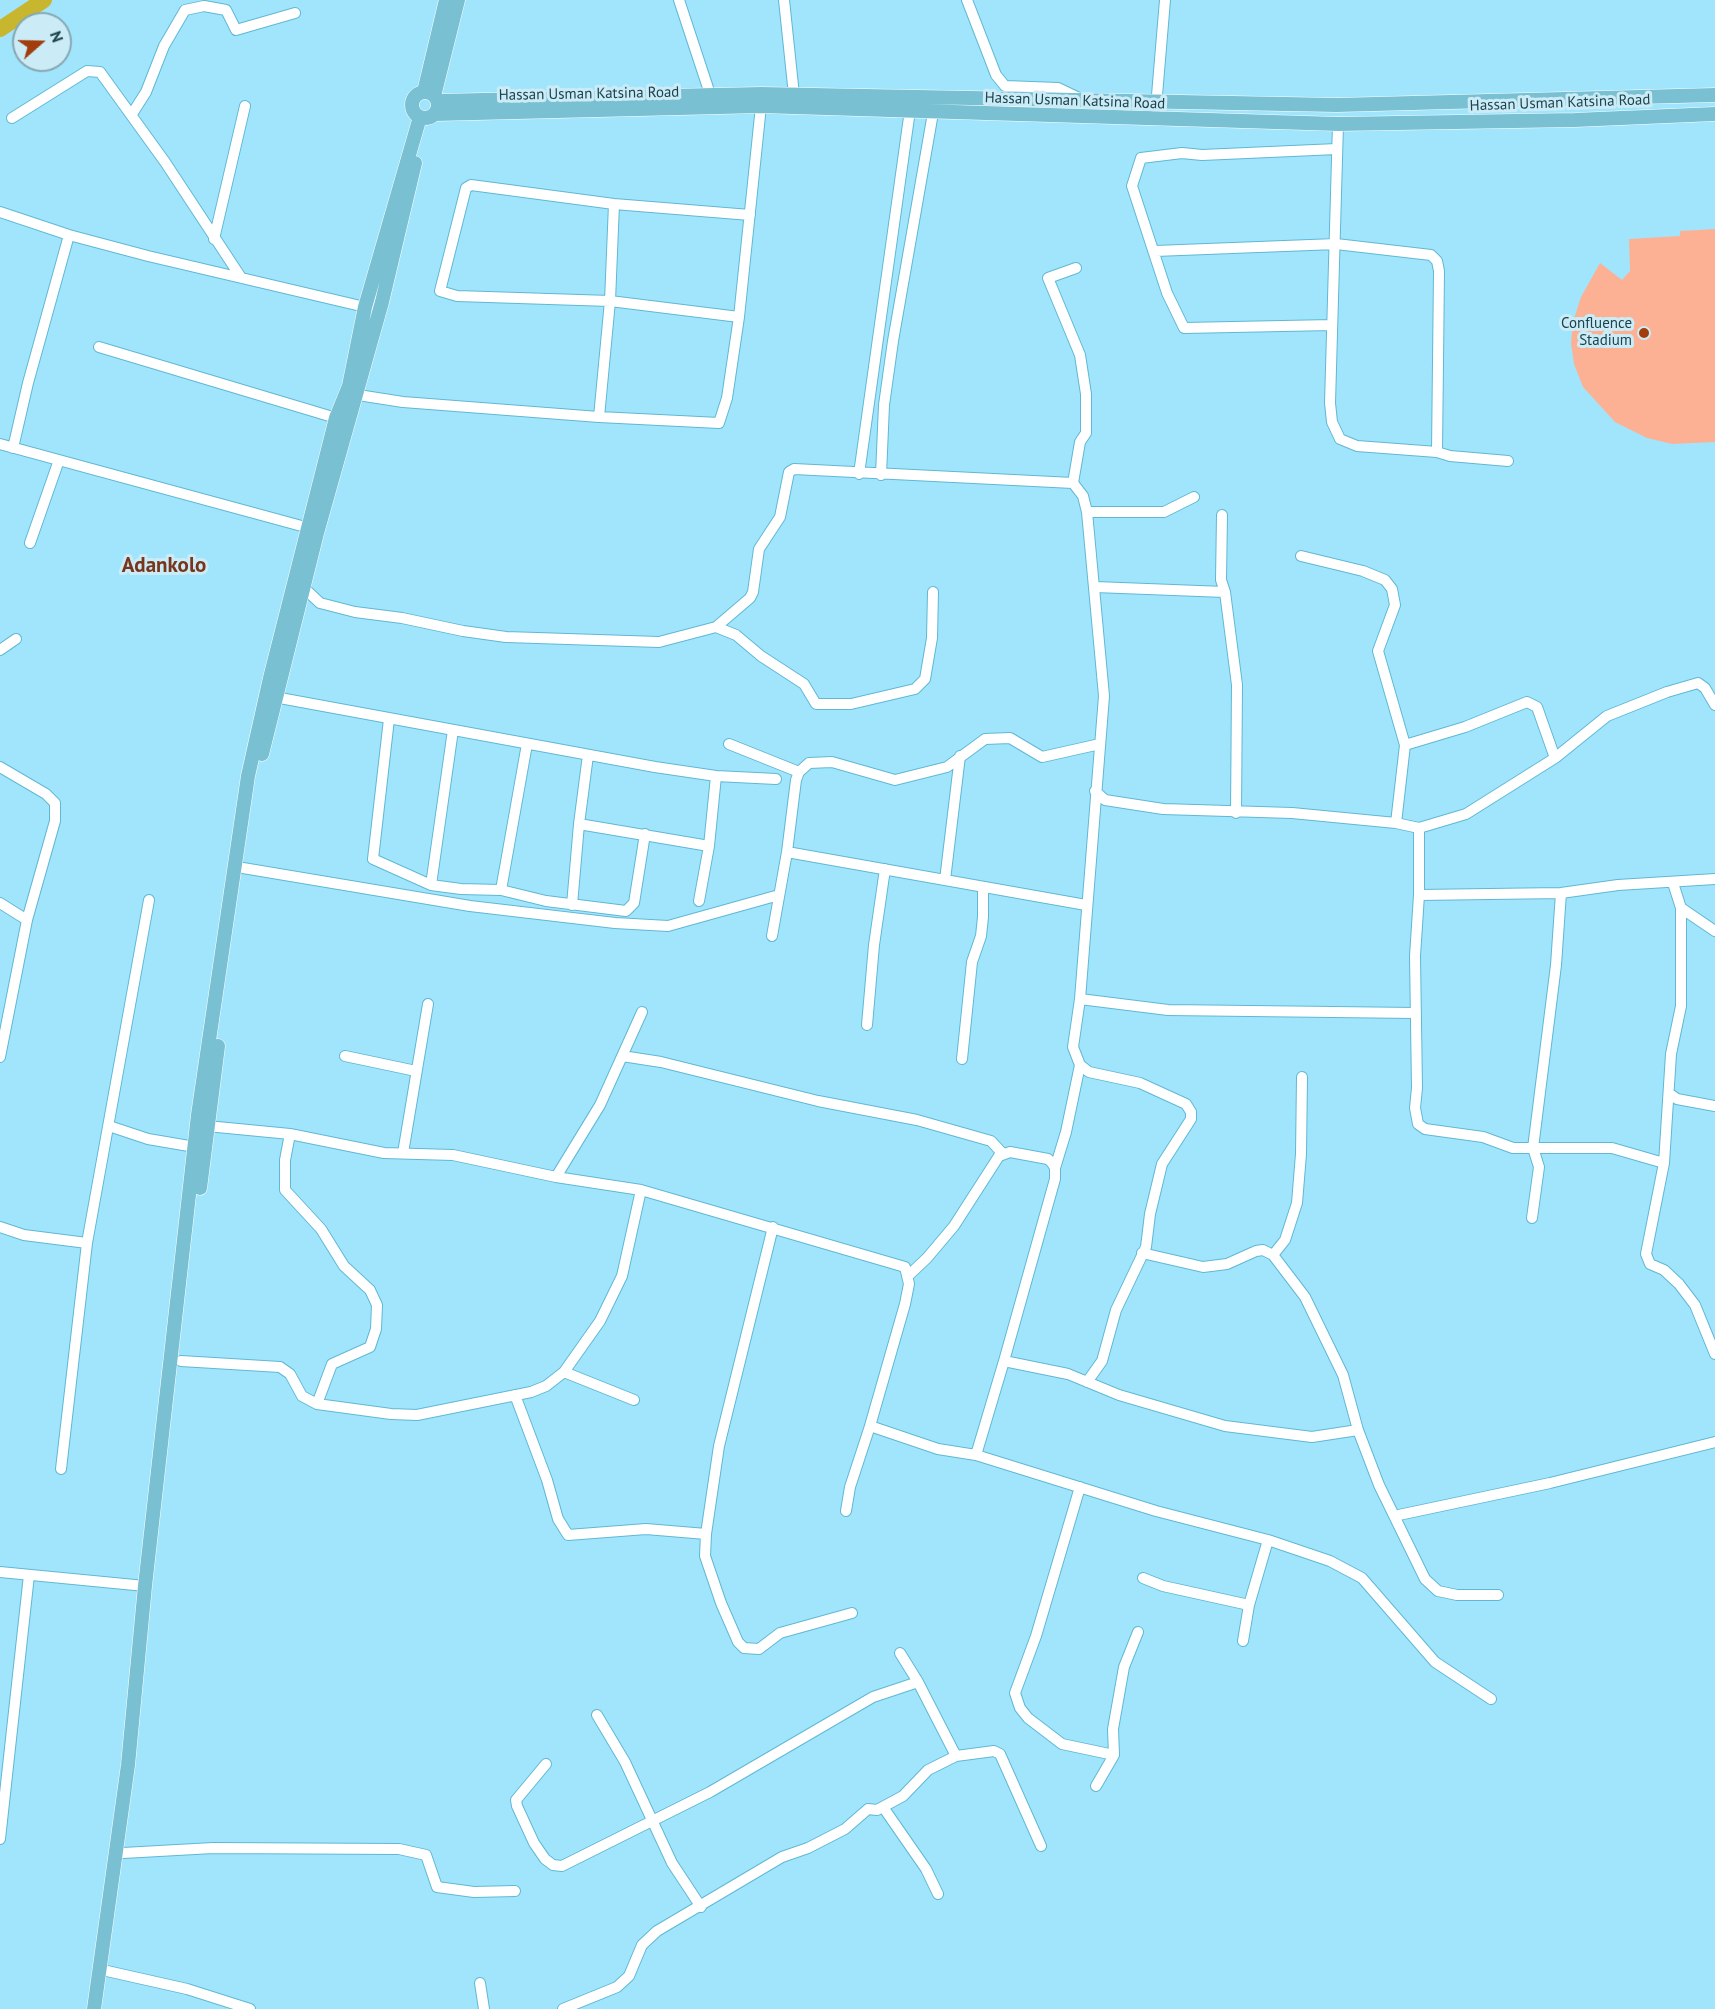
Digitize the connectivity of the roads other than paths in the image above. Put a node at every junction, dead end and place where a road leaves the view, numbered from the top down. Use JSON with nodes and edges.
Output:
{"nodes":[{"id":1,"x":192,"y":0,"type":"edge"},
{"id":2,"x":446,"y":0,"type":"edge"},
{"id":3,"x":458,"y":0,"type":"edge"},
{"id":4,"x":679,"y":0,"type":"edge"},
{"id":5,"x":784,"y":0,"type":"edge"},
{"id":6,"x":967,"y":0,"type":"edge"},
{"id":7,"x":1156,"y":0,"type":"edge"},
{"id":8,"x":1163,"y":5,"type":"edge"},
{"id":9,"x":185,"y":10,"type":"junction"},
{"id":10,"x":295,"y":13,"type":"dead end"},
{"id":11,"x":710,"y":94,"type":"junction"},
{"id":12,"x":794,"y":95,"type":"junction"},
{"id":13,"x":1715,"y":95,"type":"edge"},
{"id":14,"x":910,"y":98,"type":"junction"},
{"id":15,"x":1086,"y":101,"type":"junction"},
{"id":16,"x":1158,"y":102,"type":"junction"},
{"id":17,"x":245,"y":106,"type":"dead end"},
{"id":18,"x":761,"y":106,"type":"junction"},
{"id":19,"x":931,"y":106,"type":"junction"},
{"id":20,"x":429,"y":107,"type":"junction"},
{"id":21,"x":912,"y":113,"type":"junction"},
{"id":22,"x":132,"y":114,"type":"junction"},
{"id":23,"x":1715,"y":114,"type":"edge"},
{"id":24,"x":12,"y":118,"type":"dead end"},
{"id":25,"x":1155,"y":119,"type":"junction"},
{"id":26,"x":1338,"y":124,"type":"junction"},
{"id":27,"x":1337,"y":149,"type":"junction"},
{"id":28,"x":614,"y":204,"type":"junction"},
{"id":29,"x":0,"y":212,"type":"edge"},
{"id":30,"x":750,"y":215,"type":"junction"},
{"id":31,"x":69,"y":235,"type":"junction"},
{"id":32,"x":214,"y":239,"type":"junction"},
{"id":33,"x":1336,"y":244,"type":"junction"},
{"id":34,"x":1155,"y":251,"type":"junction"},
{"id":35,"x":1076,"y":268,"type":"dead end"},
{"id":36,"x":240,"y":276,"type":"junction"},
{"id":37,"x":610,"y":301,"type":"junction"},
{"id":38,"x":365,"y":307,"type":"junction"},
{"id":39,"x":739,"y":317,"type":"junction"},
{"id":40,"x":1332,"y":325,"type":"junction"},
{"id":41,"x":99,"y":347,"type":"dead end"},
{"id":42,"x":358,"y":395,"type":"junction"},
{"id":43,"x":599,"y":417,"type":"junction"},
{"id":44,"x":336,"y":418,"type":"junction"},
{"id":45,"x":0,"y":444,"type":"edge"},
{"id":46,"x":13,"y":448,"type":"junction"},
{"id":47,"x":1437,"y":452,"type":"junction"},
{"id":48,"x":59,"y":460,"type":"junction"},
{"id":49,"x":1508,"y":461,"type":"dead end"},
{"id":50,"x":859,"y":474,"type":"junction"},
{"id":51,"x":881,"y":475,"type":"junction"},
{"id":52,"x":1073,"y":483,"type":"junction"},
{"id":53,"x":1194,"y":497,"type":"dead end"},
{"id":54,"x":1087,"y":512,"type":"junction"},
{"id":55,"x":1222,"y":515,"type":"dead end"},
{"id":56,"x":309,"y":528,"type":"junction"},
{"id":57,"x":30,"y":543,"type":"dead end"},
{"id":58,"x":1301,"y":556,"type":"dead end"},
{"id":59,"x":1095,"y":587,"type":"junction"},
{"id":60,"x":304,"y":588,"type":"junction"},
{"id":61,"x":933,"y":592,"type":"dead end"},
{"id":62,"x":1225,"y":592,"type":"junction"},
{"id":63,"x":716,"y":627,"type":"junction"},
{"id":64,"x":16,"y":639,"type":"dead end"},
{"id":65,"x":0,"y":650,"type":"edge"},
{"id":66,"x":271,"y":696,"type":"junction"},
{"id":67,"x":1715,"y":705,"type":"edge"},
{"id":68,"x":389,"y":719,"type":"junction"},
{"id":69,"x":453,"y":730,"type":"junction"},
{"id":70,"x":527,"y":744,"type":"junction"},
{"id":71,"x":729,"y":744,"type":"dead end"},
{"id":72,"x":1100,"y":744,"type":"junction"},
{"id":73,"x":1405,"y":745,"type":"junction"},
{"id":74,"x":588,"y":755,"type":"junction"},
{"id":75,"x":960,"y":756,"type":"junction"},
{"id":76,"x":1555,"y":758,"type":"junction"},
{"id":77,"x":0,"y":766,"type":"edge"},
{"id":78,"x":799,"y":772,"type":"junction"},
{"id":79,"x":716,"y":776,"type":"junction"},
{"id":80,"x":776,"y":779,"type":"dead end"},
{"id":81,"x":1095,"y":792,"type":"junction"},
{"id":82,"x":1236,"y":813,"type":"junction"},
{"id":83,"x":1396,"y":823,"type":"junction"},
{"id":84,"x":579,"y":824,"type":"junction"},
{"id":85,"x":1419,"y":828,"type":"junction"},
{"id":86,"x":645,"y":834,"type":"junction"},
{"id":87,"x":709,"y":846,"type":"junction"},
{"id":88,"x":787,"y":852,"type":"junction"},
{"id":89,"x":243,"y":868,"type":"junction"},
{"id":90,"x":885,"y":869,"type":"junction"},
{"id":91,"x":1715,"y":879,"type":"edge"},
{"id":92,"x":945,"y":880,"type":"junction"},
{"id":93,"x":1673,"y":884,"type":"junction"},
{"id":94,"x":430,"y":885,"type":"junction"},
{"id":95,"x":983,"y":888,"type":"junction"},
{"id":96,"x":501,"y":890,"type":"junction"},
{"id":97,"x":1561,"y":893,"type":"junction"},
{"id":98,"x":779,"y":895,"type":"junction"},
{"id":99,"x":1419,"y":895,"type":"junction"},
{"id":100,"x":149,"y":900,"type":"dead end"},
{"id":101,"x":699,"y":901,"type":"dead end"},
{"id":102,"x":0,"y":903,"type":"edge"},
{"id":103,"x":572,"y":905,"type":"junction"},
{"id":104,"x":1086,"y":905,"type":"junction"},
{"id":105,"x":1681,"y":908,"type":"junction"},
{"id":106,"x":27,"y":920,"type":"junction"},
{"id":107,"x":1715,"y":931,"type":"edge"},
{"id":108,"x":772,"y":936,"type":"dead end"},
{"id":109,"x":1080,"y":999,"type":"junction"},
{"id":110,"x":428,"y":1004,"type":"dead end"},
{"id":111,"x":642,"y":1012,"type":"dead end"},
{"id":112,"x":1415,"y":1013,"type":"junction"},
{"id":113,"x":867,"y":1025,"type":"dead end"},
{"id":114,"x":1,"y":1051,"type":"edge"},
{"id":115,"x":345,"y":1056,"type":"dead end"},
{"id":116,"x":622,"y":1056,"type":"junction"},
{"id":117,"x":962,"y":1059,"type":"dead end"},
{"id":118,"x":1080,"y":1065,"type":"junction"},
{"id":119,"x":416,"y":1071,"type":"junction"},
{"id":120,"x":1302,"y":1077,"type":"dead end"},
{"id":121,"x":1670,"y":1094,"type":"junction"},
{"id":122,"x":1715,"y":1106,"type":"edge"},
{"id":123,"x":109,"y":1126,"type":"junction"},
{"id":124,"x":207,"y":1126,"type":"junction"},
{"id":125,"x":290,"y":1134,"type":"junction"},
{"id":126,"x":195,"y":1147,"type":"junction"},
{"id":127,"x":1533,"y":1148,"type":"junction"},
{"id":128,"x":403,"y":1153,"type":"junction"},
{"id":129,"x":1003,"y":1154,"type":"junction"},
{"id":130,"x":1664,"y":1163,"type":"junction"},
{"id":131,"x":1055,"y":1168,"type":"junction"},
{"id":132,"x":556,"y":1177,"type":"junction"},
{"id":133,"x":641,"y":1190,"type":"junction"},
{"id":134,"x":1532,"y":1218,"type":"dead end"},
{"id":135,"x":0,"y":1227,"type":"edge"},
{"id":136,"x":773,"y":1227,"type":"junction"},
{"id":137,"x":87,"y":1243,"type":"junction"},
{"id":138,"x":1142,"y":1253,"type":"junction"},
{"id":139,"x":1274,"y":1255,"type":"junction"},
{"id":140,"x":909,"y":1275,"type":"junction"},
{"id":141,"x":1715,"y":1354,"type":"edge"},
{"id":142,"x":181,"y":1361,"type":"junction"},
{"id":143,"x":1004,"y":1361,"type":"junction"},
{"id":144,"x":564,"y":1372,"type":"junction"},
{"id":145,"x":1088,"y":1382,"type":"junction"},
{"id":146,"x":515,"y":1395,"type":"junction"},
{"id":147,"x":634,"y":1400,"type":"dead end"},
{"id":148,"x":318,"y":1404,"type":"junction"},
{"id":149,"x":870,"y":1426,"type":"junction"},
{"id":150,"x":1358,"y":1430,"type":"junction"},
{"id":151,"x":1715,"y":1442,"type":"edge"},
{"id":152,"x":976,"y":1455,"type":"junction"},
{"id":153,"x":60,"y":1469,"type":"dead end"},
{"id":154,"x":1080,"y":1487,"type":"junction"},
{"id":155,"x":846,"y":1511,"type":"dead end"},
{"id":156,"x":1394,"y":1516,"type":"junction"},
{"id":157,"x":706,"y":1534,"type":"junction"},
{"id":158,"x":1268,"y":1540,"type":"junction"},
{"id":159,"x":0,"y":1572,"type":"edge"},
{"id":160,"x":29,"y":1575,"type":"junction"},
{"id":161,"x":1143,"y":1578,"type":"dead end"},
{"id":162,"x":145,"y":1586,"type":"junction"},
{"id":163,"x":1498,"y":1595,"type":"dead end"},
{"id":164,"x":1249,"y":1605,"type":"junction"},
{"id":165,"x":852,"y":1613,"type":"dead end"},
{"id":166,"x":1138,"y":1632,"type":"dead end"},
{"id":167,"x":1243,"y":1641,"type":"dead end"},
{"id":168,"x":900,"y":1653,"type":"dead end"},
{"id":169,"x":918,"y":1682,"type":"junction"},
{"id":170,"x":1491,"y":1699,"type":"dead end"},
{"id":171,"x":597,"y":1715,"type":"dead end"},
{"id":172,"x":1114,"y":1755,"type":"junction"},
{"id":173,"x":956,"y":1756,"type":"junction"},
{"id":174,"x":546,"y":1764,"type":"dead end"},
{"id":175,"x":1096,"y":1786,"type":"dead end"},
{"id":176,"x":883,"y":1807,"type":"junction"},
{"id":177,"x":652,"y":1822,"type":"junction"},
{"id":178,"x":0,"y":1839,"type":"edge"},
{"id":179,"x":1041,"y":1846,"type":"dead end"},
{"id":180,"x":123,"y":1853,"type":"junction"},
{"id":181,"x":515,"y":1892,"type":"dead end"},
{"id":182,"x":938,"y":1894,"type":"dead end"},
{"id":183,"x":701,"y":1907,"type":"junction"},
{"id":184,"x":107,"y":1971,"type":"junction"},
{"id":185,"x":480,"y":1983,"type":"dead end"},
{"id":186,"x":94,"y":2009,"type":"edge"},
{"id":187,"x":102,"y":2009,"type":"edge"},
{"id":188,"x":250,"y":2009,"type":"edge"},
{"id":189,"x":484,"y":2009,"type":"edge"},
{"id":190,"x":563,"y":2009,"type":"edge"}],
"edges":[{"from":1,"to":9,"type":"street"},
{"from":2,"to":20,"type":"main road"},
{"from":3,"to":20,"type":"main road"},
{"from":4,"to":11,"type":"street"},
{"from":5,"to":12,"type":"street"},
{"from":6,"to":15,"type":"street"},
{"from":7,"to":8,"type":"street"},
{"from":8,"to":16,"type":"street"},
{"from":9,"to":10,"type":"street"},
{"from":9,"to":22,"type":"street"},
{"from":11,"to":12,"type":"main road","name":"Hassan Usman Katsina Road"},
{"from":11,"to":20,"type":"main road","name":"Hassan Usman Katsina Road"},
{"from":12,"to":14,"type":"main road","name":"Hassan Usman Katsina Road"},
{"from":13,"to":16,"type":"main road","name":"Hassan Usman Katsina Road"},
{"from":14,"to":19,"type":"main road","name":"Hassan Usman Katsina Road"},
{"from":14,"to":21,"type":"street"},
{"from":15,"to":16,"type":"main road","name":"Hassan Usman Katsina Road"},
{"from":15,"to":19,"type":"main road","name":"Hassan Usman Katsina Road"},
{"from":16,"to":25,"type":"street"},
{"from":17,"to":32,"type":"street"},
{"from":18,"to":20,"type":"main road","name":"Hassan Usman Katsina Road"},
{"from":18,"to":21,"type":"main road","name":"Hassan Usman Katsina Road"},
{"from":18,"to":30,"type":"street"},
{"from":19,"to":21,"type":"main road","name":"Hassan Usman Katsina Road"},
{"from":19,"to":25,"type":"main road","name":"Hassan Usman Katsina Road"},
{"from":19,"to":51,"type":"street"},
{"from":20,"to":38,"type":"main road"},
{"from":20,"to":42,"type":"main road"},
{"from":21,"to":50,"type":"street"},
{"from":22,"to":24,"type":"street"},
{"from":22,"to":32,"type":"street"},
{"from":23,"to":26,"type":"main road","name":"Hassan Usman Katsina Road"},
{"from":25,"to":26,"type":"main road","name":"Hassan Usman Katsina Road"},
{"from":26,"to":27,"type":"street"},
{"from":27,"to":33,"type":"street"},
{"from":27,"to":34,"type":"street"},
{"from":28,"to":30,"type":"street"},
{"from":28,"to":37,"type":"street"},
{"from":28,"to":37,"type":"street"},
{"from":29,"to":31,"type":"street"},
{"from":30,"to":39,"type":"street"},
{"from":31,"to":36,"type":"street"},
{"from":31,"to":46,"type":"street"},
{"from":32,"to":36,"type":"street"},
{"from":33,"to":34,"type":"street"},
{"from":33,"to":40,"type":"street"},
{"from":33,"to":47,"type":"street"},
{"from":34,"to":40,"type":"street"},
{"from":35,"to":52,"type":"street"},
{"from":36,"to":38,"type":"street"},
{"from":37,"to":39,"type":"street"},
{"from":37,"to":43,"type":"street"},
{"from":38,"to":44,"type":"main road"},
{"from":39,"to":43,"type":"street"},
{"from":40,"to":47,"type":"street"},
{"from":41,"to":44,"type":"street"},
{"from":42,"to":43,"type":"street"},
{"from":42,"to":60,"type":"main road"},
{"from":44,"to":56,"type":"main road"},
{"from":45,"to":46,"type":"street"},
{"from":46,"to":48,"type":"street"},
{"from":47,"to":49,"type":"street"},
{"from":48,"to":56,"type":"street"},
{"from":48,"to":57,"type":"street"},
{"from":50,"to":51,"type":"street"},
{"from":50,"to":63,"type":"street"},
{"from":51,"to":52,"type":"street"},
{"from":52,"to":54,"type":"street"},
{"from":53,"to":54,"type":"street"},
{"from":54,"to":59,"type":"street"},
{"from":55,"to":62,"type":"street"},
{"from":56,"to":66,"type":"main road"},
{"from":58,"to":73,"type":"street"},
{"from":59,"to":62,"type":"street"},
{"from":59,"to":72,"type":"street"},
{"from":60,"to":63,"type":"street"},
{"from":60,"to":66,"type":"main road"},
{"from":61,"to":63,"type":"street"},
{"from":62,"to":82,"type":"street"},
{"from":64,"to":65,"type":"street"},
{"from":66,"to":68,"type":"street"},
{"from":66,"to":89,"type":"main road"},
{"from":66,"to":126,"type":"main road"},
{"from":67,"to":76,"type":"street"},
{"from":68,"to":69,"type":"street"},
{"from":68,"to":94,"type":"street"},
{"from":69,"to":70,"type":"street"},
{"from":69,"to":94,"type":"street"},
{"from":70,"to":74,"type":"street"},
{"from":70,"to":96,"type":"street"},
{"from":71,"to":78,"type":"street"},
{"from":72,"to":75,"type":"street"},
{"from":72,"to":81,"type":"street"},
{"from":73,"to":76,"type":"street"},
{"from":73,"to":83,"type":"street"},
{"from":74,"to":79,"type":"street"},
{"from":74,"to":84,"type":"street"},
{"from":75,"to":78,"type":"street"},
{"from":75,"to":92,"type":"street"},
{"from":76,"to":85,"type":"street"},
{"from":77,"to":106,"type":"street"},
{"from":78,"to":88,"type":"street"},
{"from":79,"to":80,"type":"street"},
{"from":79,"to":87,"type":"street"},
{"from":81,"to":82,"type":"street"},
{"from":81,"to":104,"type":"street"},
{"from":82,"to":83,"type":"street"},
{"from":83,"to":85,"type":"street"},
{"from":84,"to":86,"type":"street"},
{"from":84,"to":103,"type":"street"},
{"from":85,"to":99,"type":"street"},
{"from":86,"to":87,"type":"street"},
{"from":86,"to":103,"type":"street"},
{"from":87,"to":101,"type":"street"},
{"from":88,"to":90,"type":"street"},
{"from":88,"to":98,"type":"street"},
{"from":89,"to":98,"type":"street"},
{"from":89,"to":124,"type":"main road"},
{"from":90,"to":92,"type":"street"},
{"from":90,"to":113,"type":"street"},
{"from":91,"to":93,"type":"street"},
{"from":92,"to":95,"type":"street"},
{"from":93,"to":97,"type":"street"},
{"from":93,"to":105,"type":"street"},
{"from":94,"to":96,"type":"street"},
{"from":95,"to":104,"type":"street"},
{"from":95,"to":117,"type":"street"},
{"from":96,"to":103,"type":"street"},
{"from":97,"to":99,"type":"street"},
{"from":97,"to":127,"type":"street"},
{"from":98,"to":108,"type":"street"},
{"from":99,"to":112,"type":"street"},
{"from":100,"to":123,"type":"street"},
{"from":102,"to":106,"type":"street"},
{"from":104,"to":109,"type":"street"},
{"from":105,"to":107,"type":"street"},
{"from":105,"to":121,"type":"street"},
{"from":106,"to":114,"type":"street"},
{"from":109,"to":112,"type":"street"},
{"from":109,"to":118,"type":"street"},
{"from":110,"to":119,"type":"street"},
{"from":111,"to":116,"type":"street"},
{"from":112,"to":127,"type":"street"},
{"from":115,"to":119,"type":"street"},
{"from":116,"to":129,"type":"street"},
{"from":116,"to":132,"type":"street"},
{"from":118,"to":131,"type":"street"},
{"from":118,"to":138,"type":"street"},
{"from":119,"to":128,"type":"street"},
{"from":120,"to":139,"type":"street"},
{"from":121,"to":122,"type":"street"},
{"from":121,"to":130,"type":"street"},
{"from":123,"to":126,"type":"street"},
{"from":123,"to":137,"type":"street"},
{"from":124,"to":125,"type":"street"},
{"from":124,"to":142,"type":"main road"},
{"from":125,"to":128,"type":"street"},
{"from":125,"to":148,"type":"street"},
{"from":126,"to":162,"type":"main road"},
{"from":127,"to":130,"type":"street"},
{"from":127,"to":134,"type":"street"},
{"from":128,"to":132,"type":"street"},
{"from":129,"to":131,"type":"street"},
{"from":129,"to":140,"type":"street"},
{"from":130,"to":141,"type":"street"},
{"from":131,"to":143,"type":"street"},
{"from":132,"to":133,"type":"street"},
{"from":133,"to":136,"type":"street"},
{"from":133,"to":144,"type":"street"},
{"from":135,"to":137,"type":"street"},
{"from":136,"to":140,"type":"street"},
{"from":136,"to":157,"type":"street"},
{"from":137,"to":153,"type":"street"},
{"from":138,"to":139,"type":"street"},
{"from":138,"to":145,"type":"street"},
{"from":139,"to":150,"type":"street"},
{"from":140,"to":149,"type":"street"},
{"from":142,"to":148,"type":"street"},
{"from":142,"to":180,"type":"main road"},
{"from":143,"to":145,"type":"street"},
{"from":143,"to":152,"type":"street"},
{"from":144,"to":146,"type":"street"},
{"from":144,"to":147,"type":"street"},
{"from":145,"to":150,"type":"street"},
{"from":146,"to":148,"type":"street"},
{"from":146,"to":157,"type":"street"},
{"from":149,"to":152,"type":"street"},
{"from":149,"to":155,"type":"street"},
{"from":150,"to":156,"type":"street"},
{"from":151,"to":156,"type":"street"},
{"from":152,"to":154,"type":"street"},
{"from":154,"to":158,"type":"street"},
{"from":154,"to":172,"type":"street"},
{"from":156,"to":163,"type":"street"},
{"from":157,"to":165,"type":"street"},
{"from":158,"to":164,"type":"street"},
{"from":158,"to":170,"type":"street"},
{"from":159,"to":160,"type":"street"},
{"from":160,"to":162,"type":"street"},
{"from":160,"to":178,"type":"street"},
{"from":161,"to":164,"type":"street"},
{"from":162,"to":186,"type":"main road"},
{"from":164,"to":167,"type":"street"},
{"from":166,"to":172,"type":"street"},
{"from":168,"to":169,"type":"street"},
{"from":169,"to":173,"type":"street"},
{"from":169,"to":177,"type":"street"},
{"from":171,"to":177,"type":"street"},
{"from":172,"to":175,"type":"street"},
{"from":173,"to":176,"type":"street"},
{"from":173,"to":179,"type":"street"},
{"from":174,"to":177,"type":"street"},
{"from":176,"to":182,"type":"street"},
{"from":176,"to":183,"type":"street"},
{"from":177,"to":183,"type":"street"},
{"from":180,"to":181,"type":"street"},
{"from":180,"to":184,"type":"main road"},
{"from":183,"to":190,"type":"street"},
{"from":184,"to":187,"type":"main road"},
{"from":184,"to":188,"type":"street"},
{"from":185,"to":189,"type":"street"}]}
